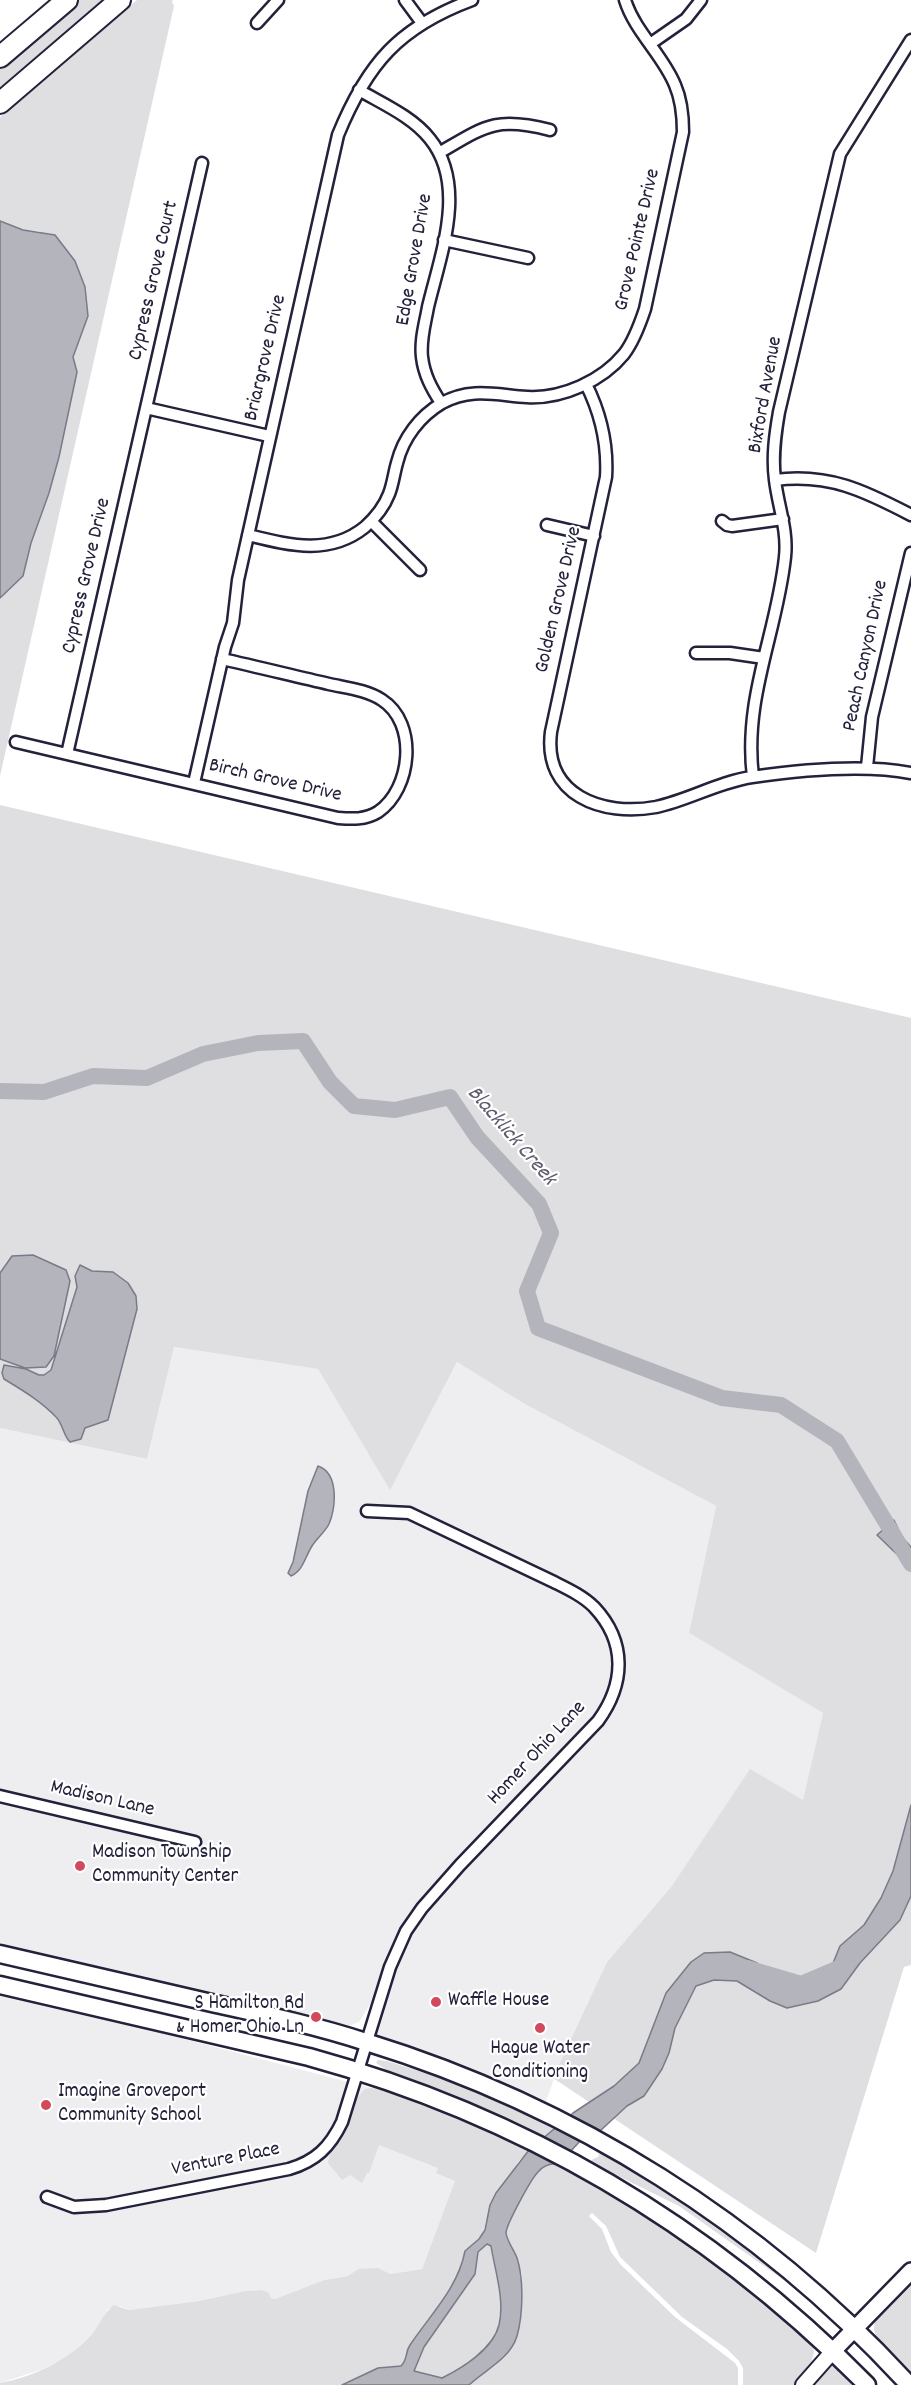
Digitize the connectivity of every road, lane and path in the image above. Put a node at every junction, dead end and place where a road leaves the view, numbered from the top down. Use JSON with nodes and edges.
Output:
{"nodes":[{"id":1,"x":67,"y":0,"type":"edge"},
{"id":2,"x":120,"y":0,"type":"edge"},
{"id":3,"x":278,"y":0,"type":"edge"},
{"id":4,"x":405,"y":0,"type":"edge"},
{"id":5,"x":472,"y":0,"type":"edge"},
{"id":6,"x":625,"y":0,"type":"edge"},
{"id":7,"x":701,"y":0,"type":"edge"},
{"id":8,"x":257,"y":23,"type":"dead end"},
{"id":9,"x":422,"y":23,"type":"junction"},
{"id":10,"x":911,"y":40,"type":"edge"},
{"id":11,"x":650,"y":44,"type":"junction"},
{"id":12,"x":0,"y":57,"type":"edge"},
{"id":13,"x":359,"y":90,"type":"junction"},
{"id":14,"x":0,"y":103,"type":"edge"},
{"id":15,"x":550,"y":130,"type":"dead end"},
{"id":16,"x":439,"y":153,"type":"junction"},
{"id":17,"x":202,"y":163,"type":"dead end"},
{"id":18,"x":444,"y":240,"type":"junction"},
{"id":19,"x":528,"y":258,"type":"dead end"},
{"id":20,"x":586,"y":384,"type":"junction"},
{"id":21,"x":441,"y":403,"type":"junction"},
{"id":22,"x":146,"y":408,"type":"junction"},
{"id":23,"x":269,"y":436,"type":"junction"},
{"id":24,"x":775,"y":480,"type":"junction"},
{"id":25,"x":911,"y":515,"type":"edge"},
{"id":26,"x":783,"y":519,"type":"junction"},
{"id":27,"x":371,"y":521,"type":"junction"},
{"id":28,"x":722,"y":521,"type":"dead end"},
{"id":29,"x":547,"y":525,"type":"dead end"},
{"id":30,"x":248,"y":535,"type":"junction"},
{"id":31,"x":594,"y":536,"type":"junction"},
{"id":32,"x":911,"y":553,"type":"edge"},
{"id":33,"x":420,"y":570,"type":"dead end"},
{"id":34,"x":696,"y":653,"type":"dead end"},
{"id":35,"x":764,"y":658,"type":"junction"},
{"id":36,"x":222,"y":659,"type":"junction"},
{"id":37,"x":16,"y":742,"type":"dead end"},
{"id":38,"x":67,"y":753,"type":"junction"},
{"id":39,"x":867,"y":767,"type":"junction"},
{"id":40,"x":911,"y":773,"type":"edge"},
{"id":41,"x":753,"y":777,"type":"junction"},
{"id":42,"x":194,"y":783,"type":"junction"},
{"id":43,"x":367,"y":1511,"type":"dead end"},
{"id":44,"x":0,"y":1796,"type":"edge"},
{"id":45,"x":195,"y":1842,"type":"dead end"},
{"id":46,"x":0,"y":1954,"type":"edge"},
{"id":47,"x":0,"y":1985,"type":"edge"},
{"id":48,"x":367,"y":2042,"type":"junction"},
{"id":49,"x":358,"y":2071,"type":"junction"},
{"id":50,"x":47,"y":2197,"type":"dead end"},
{"id":51,"x":911,"y":2271,"type":"edge"},
{"id":52,"x":855,"y":2329,"type":"junction"},
{"id":53,"x":833,"y":2351,"type":"junction"},
{"id":54,"x":803,"y":2385,"type":"edge"},
{"id":55,"x":867,"y":2385,"type":"edge"},
{"id":56,"x":909,"y":2385,"type":"edge"}],
"edges":[{"from":1,"to":12,"type":"highway"},
{"from":2,"to":14,"type":"highway"},
{"from":3,"to":8,"type":"street"},
{"from":4,"to":9,"type":"street"},
{"from":5,"to":9,"type":"street","name":"Briargrove Drive"},
{"from":6,"to":11,"type":"street","name":"Grove Pointe Drive"},
{"from":7,"to":11,"type":"street"},
{"from":9,"to":13,"type":"street","name":"Briargrove Drive"},
{"from":10,"to":24,"type":"street","name":"Bixford Avenue"},
{"from":11,"to":20,"type":"street","name":"Grove Pointe Drive"},
{"from":13,"to":16,"type":"street","name":"Edge Grove Drive"},
{"from":13,"to":23,"type":"street","name":"Briargrove Drive"},
{"from":15,"to":16,"type":"street"},
{"from":16,"to":18,"type":"street","name":"Edge Grove Drive"},
{"from":17,"to":22,"type":"street","name":"Cypress Grove Court"},
{"from":18,"to":19,"type":"street"},
{"from":18,"to":21,"type":"street","name":"Edge Grove Drive"},
{"from":20,"to":21,"type":"street","name":"Grove Pointe Drive"},
{"from":20,"to":31,"type":"street","name":"Golden Grove Drive"},
{"from":21,"to":27,"type":"street","name":"Grove Pointe Drive"},
{"from":22,"to":23,"type":"street"},
{"from":22,"to":38,"type":"street","name":"Cypress Grove Drive"},
{"from":23,"to":30,"type":"street","name":"Briargrove Drive"},
{"from":24,"to":25,"type":"street"},
{"from":24,"to":26,"type":"street","name":"Bixford Avenue"},
{"from":26,"to":28,"type":"street"},
{"from":26,"to":35,"type":"street","name":"Bixford Avenue"},
{"from":27,"to":30,"type":"street","name":"Grove Pointe Drive"},
{"from":27,"to":33,"type":"street"},
{"from":29,"to":31,"type":"street"},
{"from":30,"to":36,"type":"street","name":"Briargrove Drive"},
{"from":31,"to":41,"type":"street","name":"Golden Grove Drive"},
{"from":32,"to":39,"type":"street","name":"Peach Canyon Drive"},
{"from":34,"to":35,"type":"street"},
{"from":35,"to":41,"type":"street","name":"Bixford Avenue"},
{"from":36,"to":42,"type":"street","name":"Briargrove Drive"},
{"from":36,"to":42,"type":"street","name":"Birch Grove Drive"},
{"from":37,"to":38,"type":"street","name":"Birch Grove Drive"},
{"from":38,"to":42,"type":"street","name":"Birch Grove Drive"},
{"from":39,"to":40,"type":"street","name":"Golden Grove Drive"},
{"from":39,"to":41,"type":"street","name":"Golden Grove Drive"},
{"from":43,"to":48,"type":"street","name":"Homer Ohio Lane"},
{"from":44,"to":45,"type":"street","name":"Madison Lane"},
{"from":46,"to":48,"type":"main road"},
{"from":47,"to":49,"type":"main road"},
{"from":48,"to":49,"type":"street","name":"Homer Ohio Lane"},
{"from":48,"to":52,"type":"main road"},
{"from":49,"to":50,"type":"street","name":"Venture Place"},
{"from":49,"to":53,"type":"main road"},
{"from":51,"to":52,"type":"main road"},
{"from":52,"to":53,"type":"main road"},
{"from":52,"to":56,"type":"main road"},
{"from":53,"to":54,"type":"street"},
{"from":53,"to":55,"type":"main road"}]}
